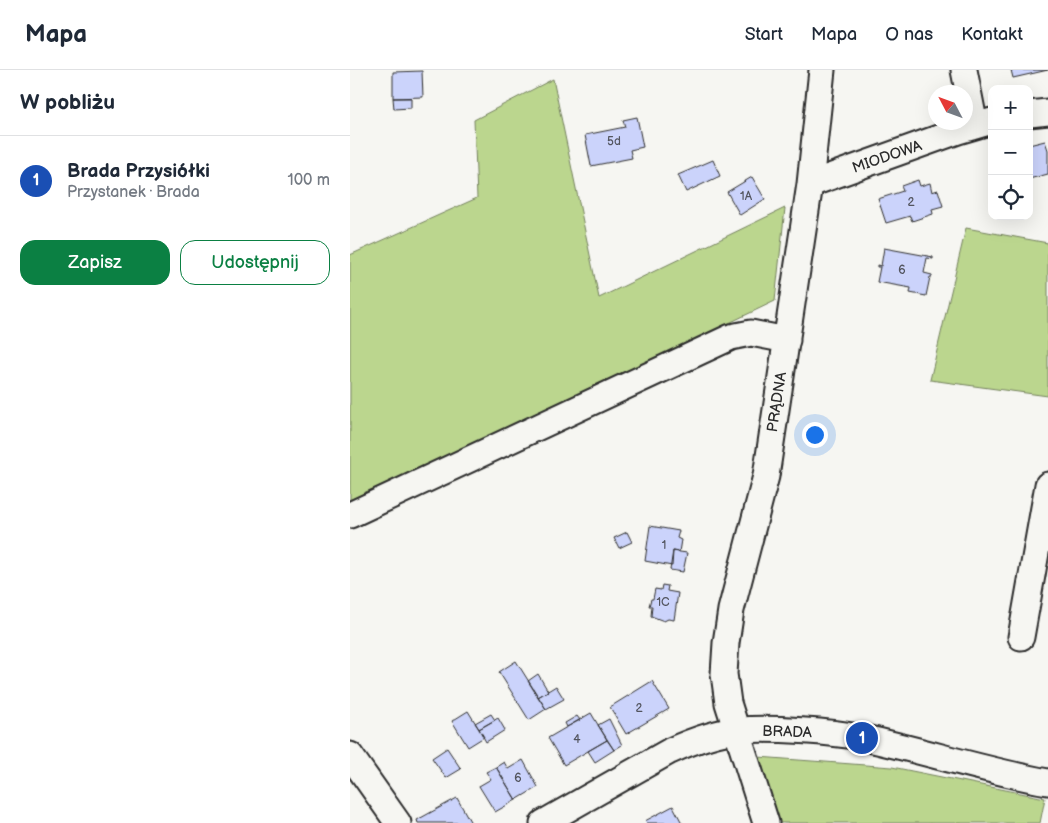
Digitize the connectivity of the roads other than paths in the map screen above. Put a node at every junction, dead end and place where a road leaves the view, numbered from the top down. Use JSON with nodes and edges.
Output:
{"nodes":[{"id":1,"x":822,"y":70,"type":"edge"},
{"id":2,"x":964,"y":70,"type":"edge"},
{"id":3,"x":1048,"y":112,"type":"edge"},
{"id":4,"x":1033,"y":114,"type":"edge"},
{"id":5,"x":984,"y":124,"type":"edge"},
{"id":6,"x":810,"y":184,"type":"junction"},
{"id":7,"x":787,"y":340,"type":"junction"},
{"id":8,"x":1048,"y":485,"type":"edge"},
{"id":9,"x":350,"y":515,"type":"edge"},
{"id":10,"x":1021,"y":637,"type":"dead end"},
{"id":11,"x":738,"y":730,"type":"junction"},
{"id":12,"x":350,"y":755,"type":"edge"},
{"id":13,"x":1048,"y":782,"type":"edge"},
{"id":14,"x":398,"y":823,"type":"edge"},
{"id":15,"x":543,"y":823,"type":"edge"},
{"id":16,"x":766,"y":823,"type":"edge"}],
"edges":[{"from":1,"to":6,"type":"street","name":"PRĄDNA"},
{"from":2,"to":5,"type":"street"},
{"from":3,"to":4,"type":"street"},
{"from":5,"to":6,"type":"street","name":"MIODOWA"},
{"from":6,"to":7,"type":"street","name":"PRĄDNA"},
{"from":7,"to":9,"type":"street"},
{"from":7,"to":11,"type":"street","name":"PRĄDNA"},
{"from":8,"to":10,"type":"street"},
{"from":11,"to":13,"type":"street","name":"BRADA"},
{"from":11,"to":15,"type":"street","name":"BRADA"},
{"from":11,"to":16,"type":"street","name":"PRĄDNA"},
{"from":12,"to":14,"type":"street"}]}
